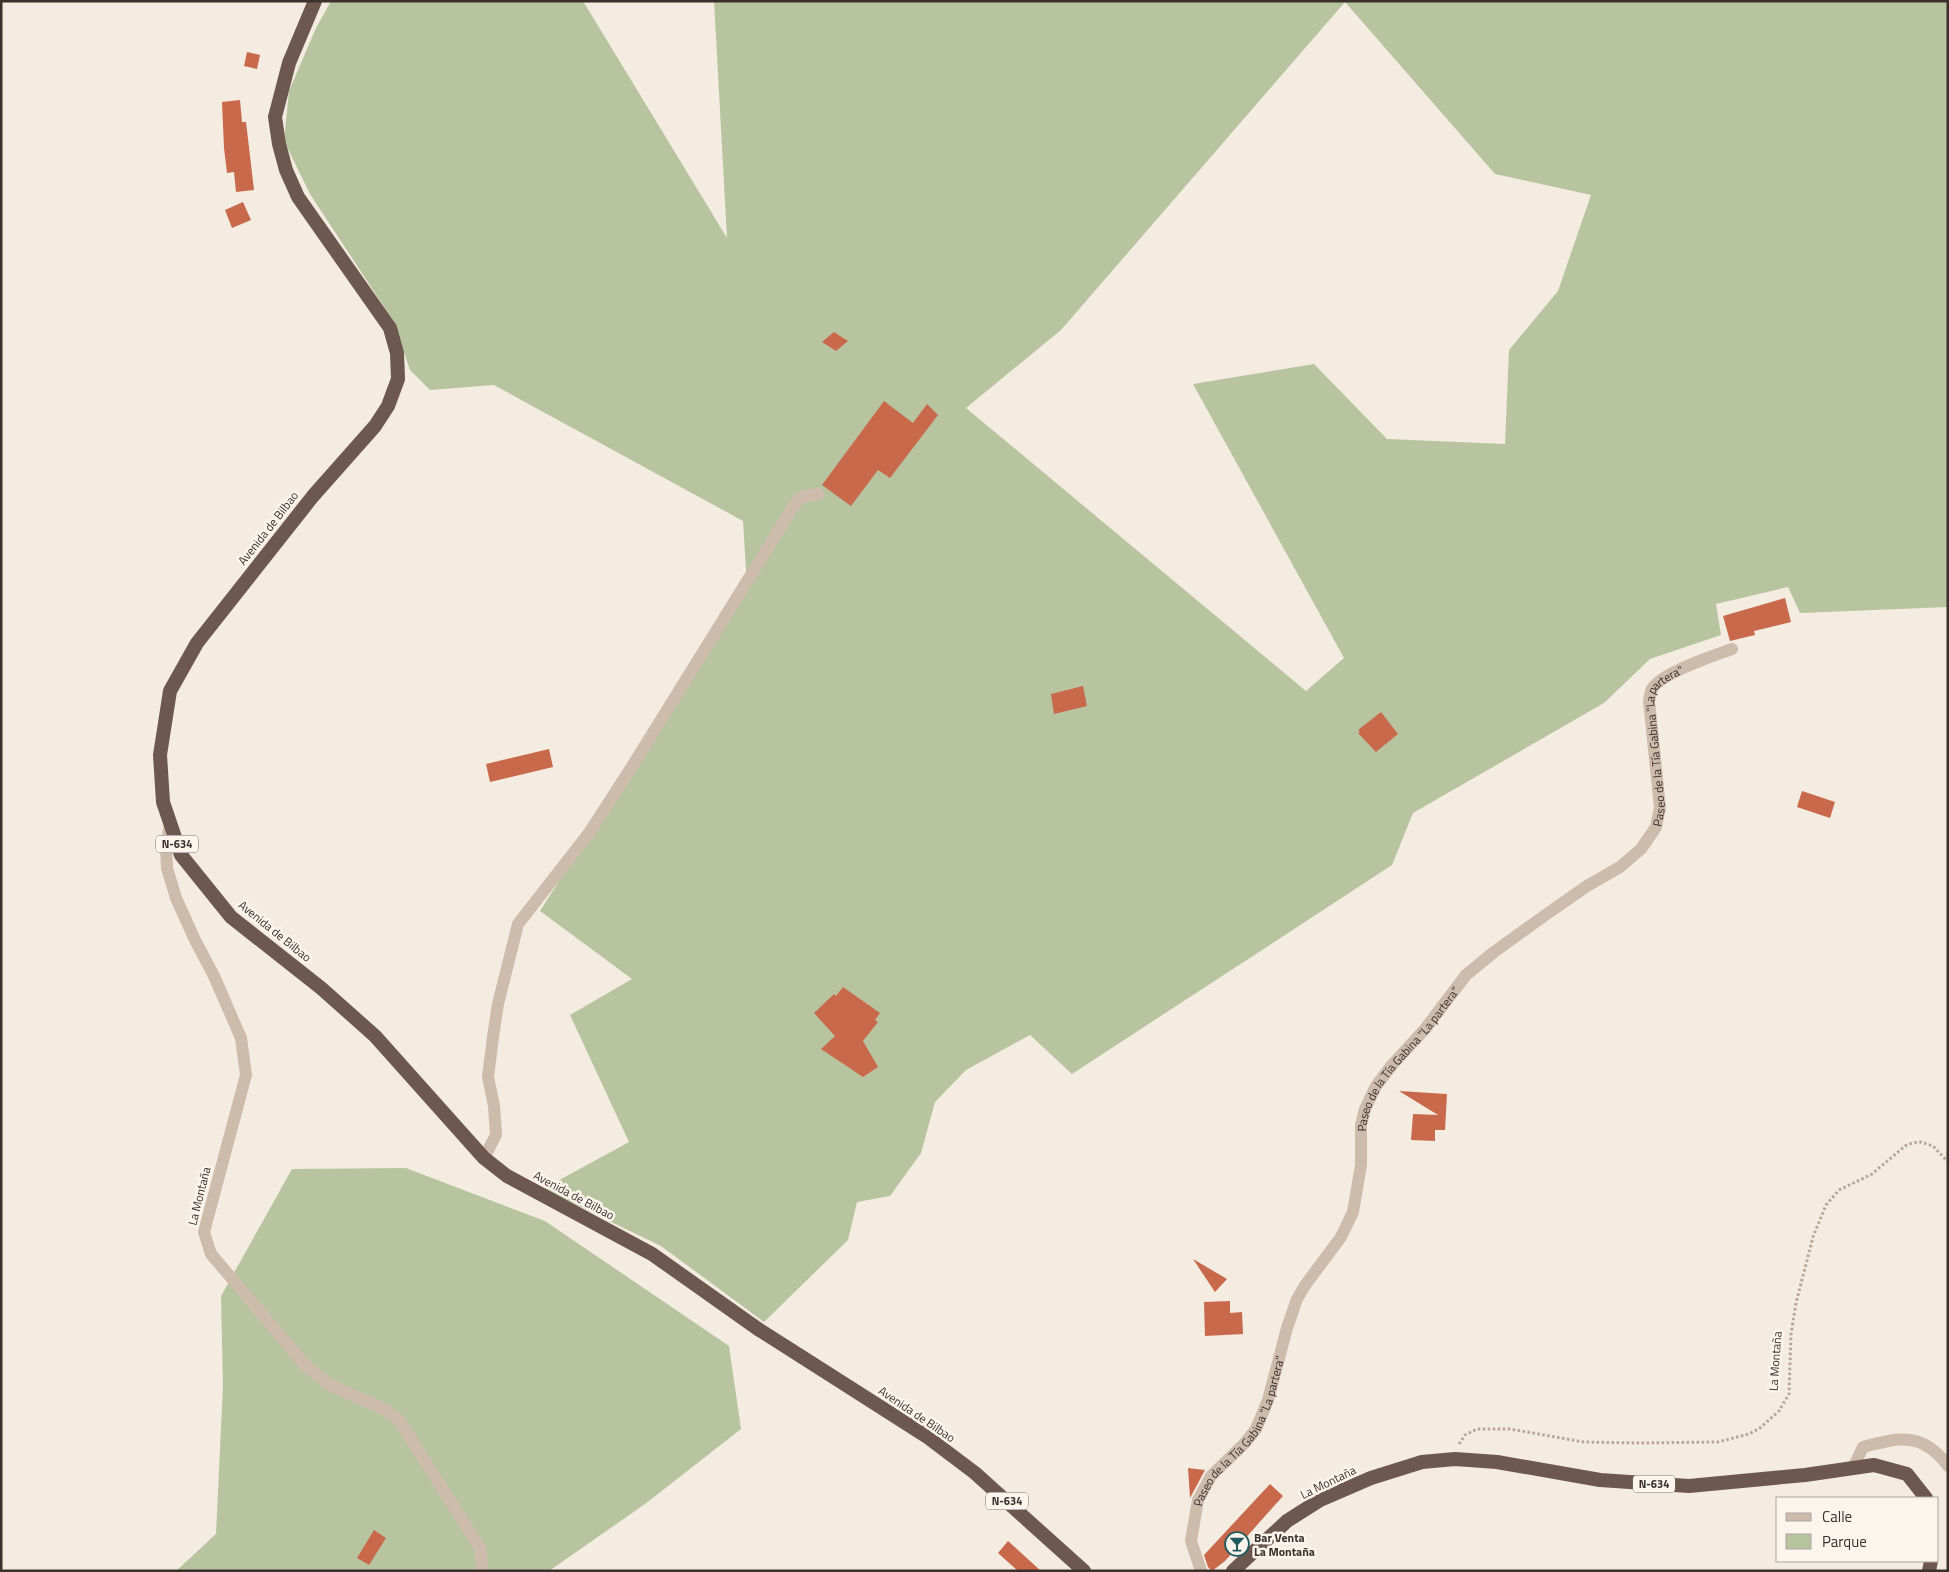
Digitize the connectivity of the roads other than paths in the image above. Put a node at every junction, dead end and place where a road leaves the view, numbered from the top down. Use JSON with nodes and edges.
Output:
{"nodes":[{"id":1,"x":315,"y":1,"type":"edge"},
{"id":2,"x":818,"y":494,"type":"dead end"},
{"id":3,"x":1732,"y":649,"type":"dead end"},
{"id":4,"x":170,"y":824,"type":"junction"},
{"id":5,"x":484,"y":1158,"type":"junction"},
{"id":6,"x":1948,"y":1466,"type":"edge"},
{"id":7,"x":1854,"y":1468,"type":"junction"},
{"id":8,"x":1925,"y":1497,"type":"edge"},
{"id":9,"x":480,"y":1571,"type":"edge"},
{"id":10,"x":1084,"y":1571,"type":"edge"},
{"id":11,"x":1201,"y":1571,"type":"edge"},
{"id":12,"x":1233,"y":1571,"type":"edge"}],
"edges":[{"from":1,"to":4,"type":"highway","name":"Avenida de Bilbao","number":"N-634"},
{"from":2,"to":5,"type":"street"},
{"from":3,"to":11,"type":"street","name":"Paseo de la Tía Gabina \"La partera\""},
{"from":4,"to":5,"type":"highway","name":"Avenida de Bilbao","number":"N-634"},
{"from":4,"to":9,"type":"street","name":"La Montaña"},
{"from":5,"to":10,"type":"highway","name":"Avenida de Bilbao","number":"N-634"},
{"from":6,"to":7,"type":"street"},
{"from":7,"to":8,"type":"highway","name":"La Montaña","number":"N-634"},
{"from":7,"to":12,"type":"highway","name":"La Montaña","number":"N-634"}]}
